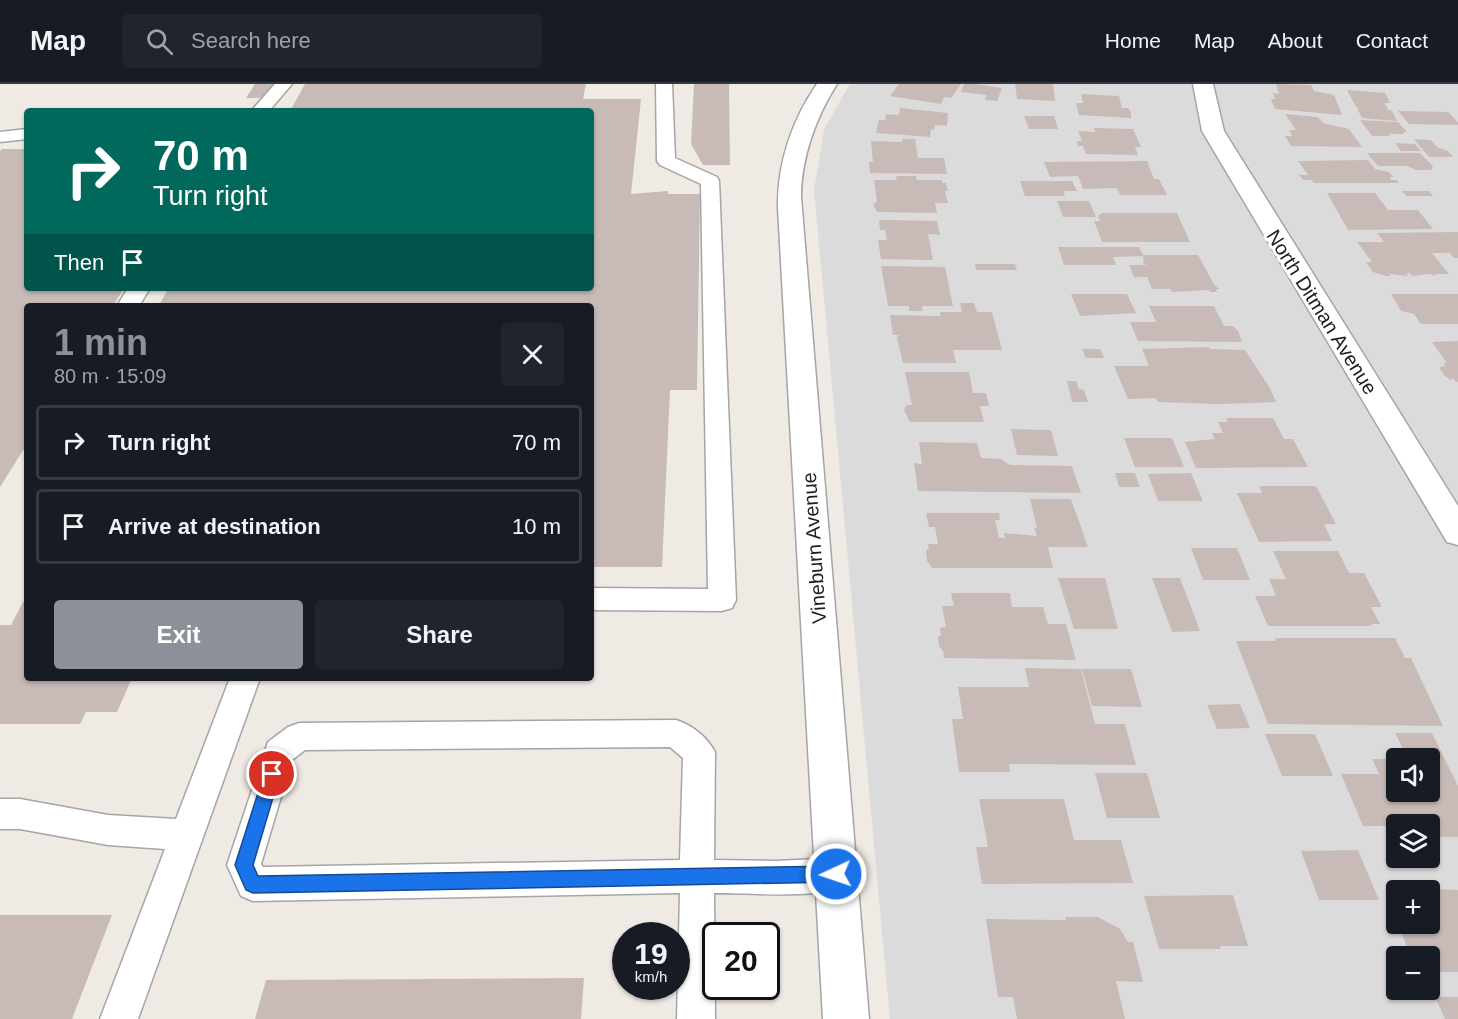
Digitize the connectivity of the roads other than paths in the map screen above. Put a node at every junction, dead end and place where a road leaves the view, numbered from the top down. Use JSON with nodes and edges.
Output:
{"nodes":[{"id":1,"x":284,"y":84,"type":"edge"},
{"id":2,"x":664,"y":84,"type":"edge"},
{"id":3,"x":827,"y":84,"type":"edge"},
{"id":4,"x":1203,"y":84,"type":"edge"},
{"id":5,"x":263,"y":108,"type":"edge"},
{"id":6,"x":24,"y":134,"type":"edge"},
{"id":7,"x":0,"y":136,"type":"edge"},
{"id":8,"x":1458,"y":533,"type":"edge"},
{"id":9,"x":594,"y":599,"type":"edge"},
{"id":10,"x":244,"y":681,"type":"edge"},
{"id":11,"x":0,"y":814,"type":"edge"},
{"id":12,"x":185,"y":835,"type":"junction"},
{"id":13,"x":836,"y":874,"type":"junction"},
{"id":14,"x":697,"y":876,"type":"junction"},
{"id":15,"x":119,"y":1019,"type":"edge"},
{"id":16,"x":696,"y":1019,"type":"edge"},
{"id":17,"x":846,"y":1019,"type":"edge"}],
"edges":[{"from":1,"to":5,"type":"lane"},
{"from":2,"to":9,"type":"lane"},
{"from":3,"to":13,"type":"street","name":"Vineburn Avenue"},
{"from":4,"to":8,"type":"street","name":"North Ditman Avenue"},
{"from":6,"to":7,"type":"lane"},
{"from":10,"to":12,"type":"lane"},
{"from":11,"to":12,"type":"lane"},
{"from":12,"to":15,"type":"lane"},
{"from":13,"to":14,"type":"lane"},
{"from":13,"to":17,"type":"street","name":"Vineburn Avenue"},
{"from":14,"to":14,"type":"lane"},
{"from":14,"to":16,"type":"lane"}]}
